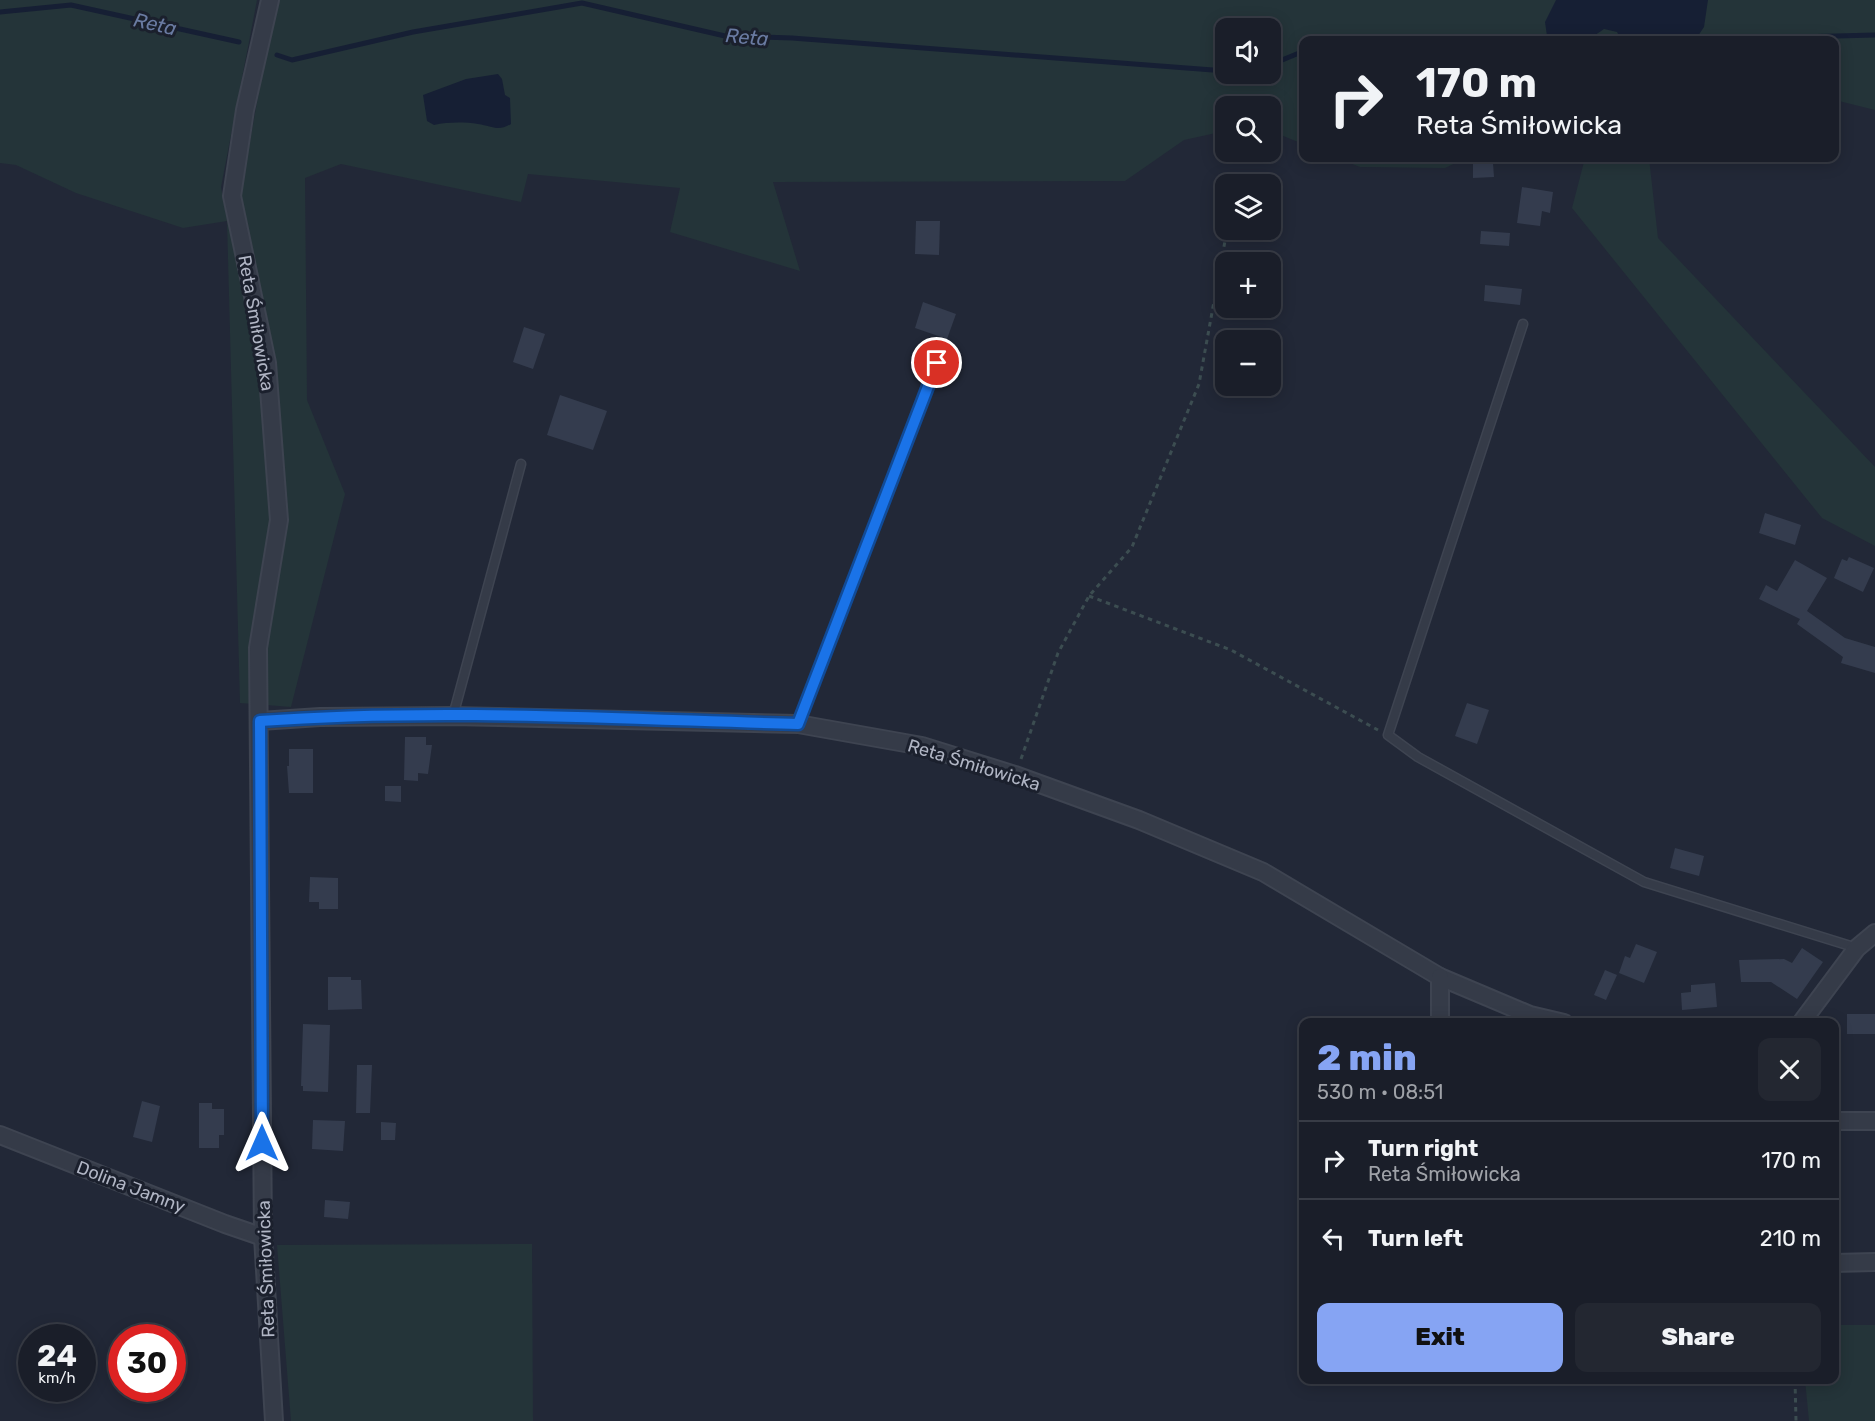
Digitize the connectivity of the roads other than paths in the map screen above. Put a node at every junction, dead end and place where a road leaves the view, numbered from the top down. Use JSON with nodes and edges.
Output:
{"nodes":[{"id":1,"x":270,"y":0,"type":"edge"},
{"id":2,"x":1523,"y":324,"type":"dead end"},
{"id":3,"x":937,"y":363,"type":"dead end"},
{"id":4,"x":521,"y":464,"type":"dead end"},
{"id":5,"x":453,"y":716,"type":"junction"},
{"id":6,"x":260,"y":721,"type":"junction"},
{"id":7,"x":798,"y":724,"type":"junction"},
{"id":8,"x":1875,"y":933,"type":"edge"},
{"id":9,"x":1857,"y":948,"type":"junction"},
{"id":10,"x":1440,"y":977,"type":"junction"},
{"id":11,"x":1440,"y":1018,"type":"edge"},
{"id":12,"x":1543,"y":1018,"type":"edge"},
{"id":13,"x":1805,"y":1018,"type":"edge"},
{"id":14,"x":1839,"y":1121,"type":"edge"},
{"id":15,"x":1875,"y":1121,"type":"edge"},
{"id":16,"x":0,"y":1135,"type":"edge"},
{"id":17,"x":263,"y":1237,"type":"junction"},
{"id":18,"x":1875,"y":1262,"type":"edge"},
{"id":19,"x":1839,"y":1263,"type":"edge"},
{"id":20,"x":274,"y":1421,"type":"edge"}],
"edges":[{"from":1,"to":6,"type":"street","name":"Reta Śmiłowicka"},
{"from":2,"to":9,"type":"lane"},
{"from":3,"to":7,"type":"lane"},
{"from":4,"to":5,"type":"lane"},
{"from":5,"to":6,"type":"street","name":"Reta Śmiłowicka"},
{"from":5,"to":7,"type":"street","name":"Reta Śmiłowicka"},
{"from":6,"to":17,"type":"street","name":"Reta Śmiłowicka"},
{"from":7,"to":10,"type":"street","name":"Reta Śmiłowicka"},
{"from":8,"to":9,"type":"street"},
{"from":9,"to":13,"type":"street"},
{"from":10,"to":11,"type":"street"},
{"from":10,"to":12,"type":"street","name":"Reta Śmiłowicka"},
{"from":14,"to":15,"type":"street"},
{"from":16,"to":17,"type":"street","name":"Dolina Jamny"},
{"from":17,"to":20,"type":"street","name":"Reta Śmiłowicka"},
{"from":18,"to":19,"type":"street"}]}
